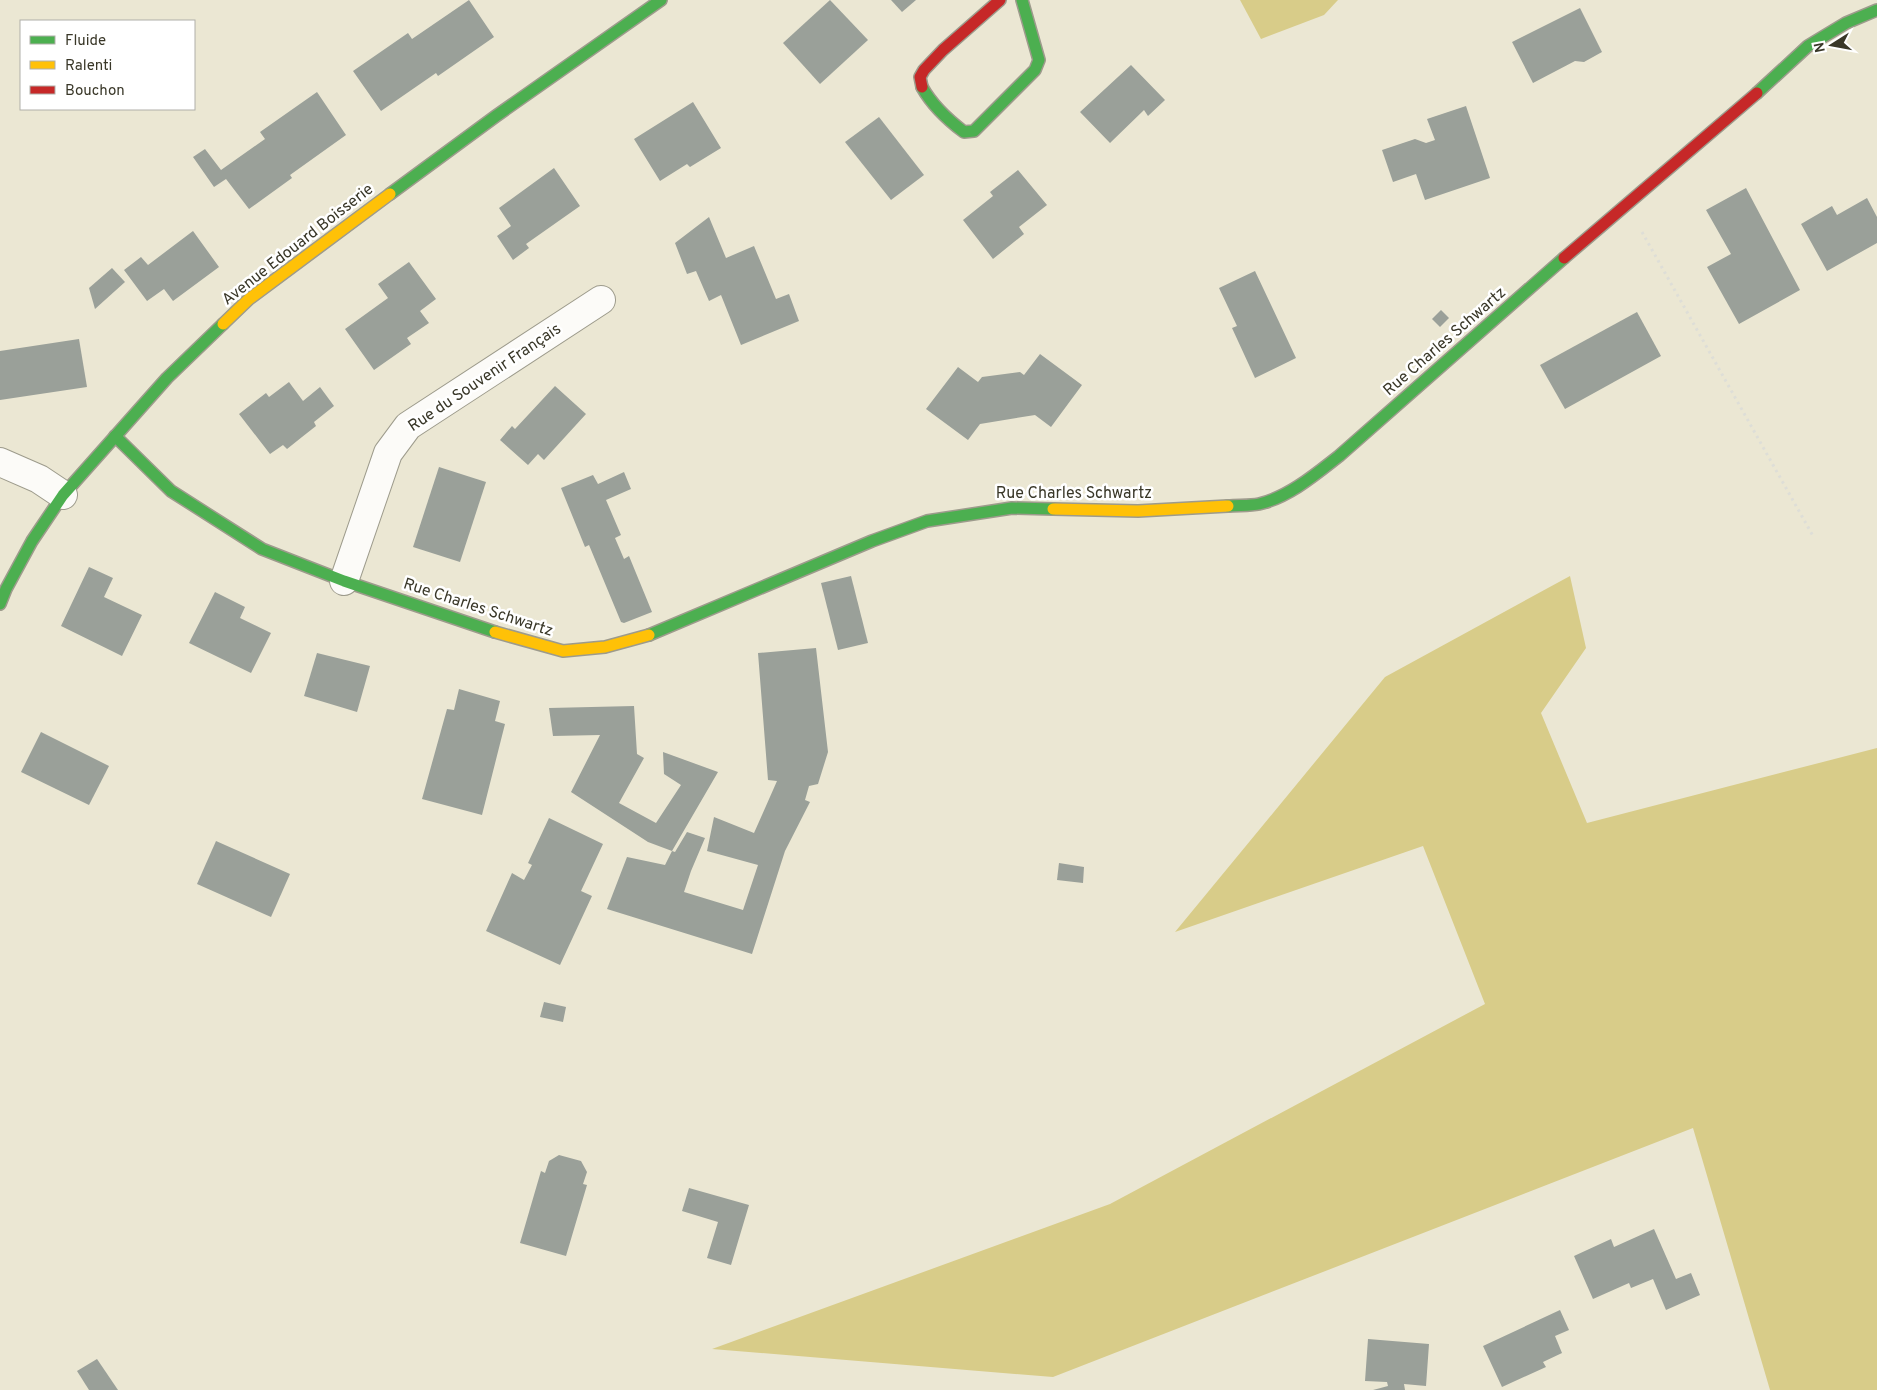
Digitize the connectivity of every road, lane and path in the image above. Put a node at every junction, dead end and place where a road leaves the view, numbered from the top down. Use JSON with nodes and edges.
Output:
{"nodes":[{"id":1,"x":662,"y":0,"type":"edge"},
{"id":2,"x":1000,"y":0,"type":"edge"},
{"id":3,"x":1022,"y":0,"type":"edge"},
{"id":4,"x":1877,"y":10,"type":"edge"},
{"id":5,"x":1627,"y":206,"type":"junction"},
{"id":6,"x":601,"y":300,"type":"dead end"},
{"id":7,"x":115,"y":436,"type":"junction"},
{"id":8,"x":0,"y":462,"type":"edge"},
{"id":9,"x":63,"y":496,"type":"junction"},
{"id":10,"x":1813,"y":536,"type":"dead end"},
{"id":11,"x":344,"y":581,"type":"junction"},
{"id":12,"x":0,"y":604,"type":"edge"}],
"edges":[{"from":1,"to":7,"type":"street","name":"Avenue Edouard Boisserie"},
{"from":2,"to":3,"type":"street"},
{"from":4,"to":5,"type":"street","name":"Rue Charles Schwartz"},
{"from":5,"to":10,"type":"path"},
{"from":5,"to":11,"type":"street","name":"Rue Charles Schwartz"},
{"from":6,"to":11,"type":"street","name":"Rue du Souvenir Français"},
{"from":7,"to":9,"type":"street","name":"Avenue Edouard Boisserie"},
{"from":7,"to":11,"type":"street","name":"Rue Charles Schwartz"},
{"from":8,"to":9,"type":"street"},
{"from":9,"to":12,"type":"street","name":"Avenue Edouard Boisserie"}]}
